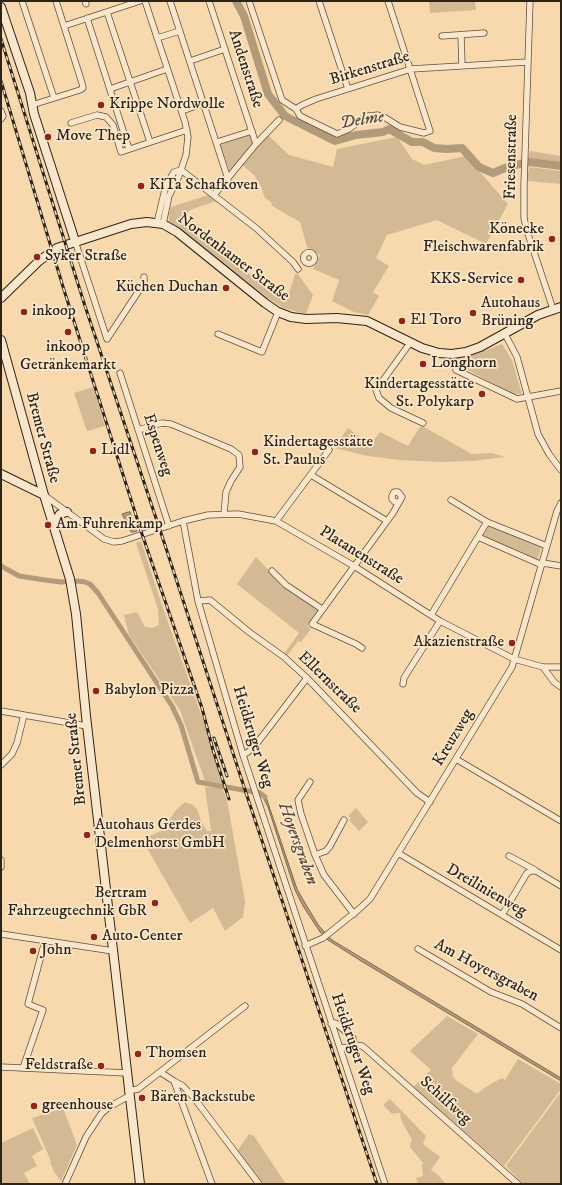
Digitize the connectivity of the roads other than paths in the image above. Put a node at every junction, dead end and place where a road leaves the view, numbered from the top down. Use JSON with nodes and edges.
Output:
{"nodes":[{"id":1,"x":22,"y":1,"type":"edge"},
{"id":2,"x":56,"y":1,"type":"edge"},
{"id":3,"x":140,"y":1,"type":"edge"},
{"id":4,"x":144,"y":1,"type":"edge"},
{"id":5,"x":170,"y":1,"type":"edge"},
{"id":6,"x":210,"y":1,"type":"edge"},
{"id":7,"x":249,"y":1,"type":"edge"},
{"id":8,"x":319,"y":1,"type":"edge"},
{"id":9,"x":388,"y":1,"type":"edge"},
{"id":10,"x":530,"y":1,"type":"edge"},
{"id":11,"x":87,"y":5,"type":"edge"},
{"id":12,"x":1,"y":7,"type":"edge"},
{"id":13,"x":107,"y":12,"type":"junction"},
{"id":14,"x":89,"y":18,"type":"junction"},
{"id":15,"x":64,"y":26,"type":"junction"},
{"id":16,"x":180,"y":31,"type":"junction"},
{"id":17,"x":484,"y":33,"type":"dead end"},
{"id":18,"x":461,"y":35,"type":"junction"},
{"id":19,"x":442,"y":36,"type":"dead end"},
{"id":20,"x":157,"y":38,"type":"junction"},
{"id":21,"x":225,"y":49,"type":"junction"},
{"id":22,"x":190,"y":60,"type":"junction"},
{"id":23,"x":527,"y":62,"type":"junction"},
{"id":24,"x":462,"y":66,"type":"junction"},
{"id":25,"x":167,"y":68,"type":"junction"},
{"id":26,"x":411,"y":68,"type":"junction"},
{"id":27,"x":130,"y":82,"type":"junction"},
{"id":28,"x":110,"y":89,"type":"junction"},
{"id":29,"x":348,"y":89,"type":"junction"},
{"id":30,"x":54,"y":98,"type":"junction"},
{"id":31,"x":204,"y":103,"type":"junction"},
{"id":32,"x":32,"y":105,"type":"junction"},
{"id":33,"x":182,"y":110,"type":"junction"},
{"id":34,"x":296,"y":110,"type":"junction"},
{"id":35,"x":279,"y":120,"type":"dead end"},
{"id":36,"x":70,"y":123,"type":"dead end"},
{"id":37,"x":187,"y":130,"type":"junction"},
{"id":38,"x":252,"y":131,"type":"junction"},
{"id":39,"x":150,"y":142,"type":"junction"},
{"id":40,"x":217,"y":142,"type":"junction"},
{"id":41,"x":256,"y":144,"type":"junction"},
{"id":42,"x":129,"y":149,"type":"junction"},
{"id":43,"x":181,"y":170,"type":"junction"},
{"id":44,"x":228,"y":179,"type":"junction"},
{"id":45,"x":214,"y":196,"type":"junction"},
{"id":46,"x":160,"y":224,"type":"junction"},
{"id":47,"x":76,"y":241,"type":"junction"},
{"id":48,"x":304,"y":260,"type":"dead end"},
{"id":49,"x":293,"y":262,"type":"junction"},
{"id":50,"x":298,"y":269,"type":"dead end"},
{"id":51,"x":144,"y":277,"type":"dead end"},
{"id":52,"x":5,"y":289,"type":"edge"},
{"id":53,"x":1,"y":298,"type":"edge"},
{"id":54,"x":557,"y":308,"type":"edge"},
{"id":55,"x":278,"y":312,"type":"junction"},
{"id":56,"x":218,"y":334,"type":"dead end"},
{"id":57,"x":505,"y":334,"type":"junction"},
{"id":58,"x":1,"y":340,"type":"edge"},
{"id":59,"x":410,"y":343,"type":"junction"},
{"id":60,"x":456,"y":370,"type":"dead end"},
{"id":61,"x":120,"y":372,"type":"dead end"},
{"id":62,"x":561,"y":391,"type":"edge"},
{"id":63,"x":528,"y":397,"type":"junction"},
{"id":64,"x":423,"y":423,"type":"dead end"},
{"id":65,"x":138,"y":430,"type":"junction"},
{"id":66,"x":329,"y":450,"type":"dead end"},
{"id":67,"x":561,"y":470,"type":"edge"},
{"id":68,"x":1,"y":474,"type":"edge"},
{"id":69,"x":38,"y":474,"type":"junction"},
{"id":70,"x":311,"y":475,"type":"junction"},
{"id":71,"x":18,"y":483,"type":"junction"},
{"id":72,"x":44,"y":495,"type":"junction"},
{"id":73,"x":451,"y":500,"type":"dead end"},
{"id":74,"x":398,"y":502,"type":"dead end"},
{"id":75,"x":561,"y":503,"type":"edge"},
{"id":76,"x":67,"y":512,"type":"junction"},
{"id":77,"x":224,"y":514,"type":"junction"},
{"id":78,"x":183,"y":521,"type":"junction"},
{"id":79,"x":276,"y":521,"type":"junction"},
{"id":80,"x":387,"y":521,"type":"junction"},
{"id":81,"x":487,"y":522,"type":"junction"},
{"id":82,"x":53,"y":525,"type":"junction"},
{"id":83,"x":169,"y":526,"type":"junction"},
{"id":84,"x":478,"y":537,"type":"junction"},
{"id":85,"x":547,"y":546,"type":"junction"},
{"id":86,"x":542,"y":564,"type":"junction"},
{"id":87,"x":354,"y":566,"type":"junction"},
{"id":88,"x":561,"y":566,"type":"edge"},
{"id":89,"x":272,"y":571,"type":"dead end"},
{"id":90,"x":198,"y":601,"type":"junction"},
{"id":91,"x":322,"y":609,"type":"junction"},
{"id":92,"x":431,"y":615,"type":"junction"},
{"id":93,"x":440,"y":621,"type":"junction"},
{"id":94,"x":362,"y":648,"type":"dead end"},
{"id":95,"x":514,"y":659,"type":"junction"},
{"id":96,"x":543,"y":667,"type":"junction"},
{"id":97,"x":561,"y":667,"type":"edge"},
{"id":98,"x":307,"y":678,"type":"junction"},
{"id":99,"x":403,"y":684,"type":"dead end"},
{"id":100,"x":561,"y":687,"type":"edge"},
{"id":101,"x":1,"y":711,"type":"edge"},
{"id":102,"x":24,"y":714,"type":"junction"},
{"id":103,"x":87,"y":726,"type":"junction"},
{"id":104,"x":243,"y":755,"type":"junction"},
{"id":105,"x":456,"y":759,"type":"junction"},
{"id":106,"x":1,"y":765,"type":"edge"},
{"id":107,"x":310,"y":782,"type":"dead end"},
{"id":108,"x":430,"y":802,"type":"junction"},
{"id":109,"x":344,"y":820,"type":"dead end"},
{"id":110,"x":561,"y":821,"type":"edge"},
{"id":111,"x":398,"y":853,"type":"junction"},
{"id":112,"x":315,"y":855,"type":"junction"},
{"id":113,"x":509,"y":856,"type":"dead end"},
{"id":114,"x":1,"y":860,"type":"edge"},
{"id":115,"x":1,"y":867,"type":"edge"},
{"id":116,"x":536,"y":871,"type":"junction"},
{"id":117,"x":561,"y":886,"type":"edge"},
{"id":118,"x":354,"y":914,"type":"junction"},
{"id":119,"x":502,"y":915,"type":"junction"},
{"id":120,"x":1,"y":934,"type":"edge"},
{"id":121,"x":46,"y":941,"type":"junction"},
{"id":122,"x":306,"y":946,"type":"junction"},
{"id":123,"x":418,"y":949,"type":"dead end"},
{"id":124,"x":561,"y":950,"type":"edge"},
{"id":125,"x":113,"y":951,"type":"junction"},
{"id":126,"x":245,"y":1006,"type":"dead end"},
{"id":127,"x":331,"y":1024,"type":"junction"},
{"id":128,"x":561,"y":1028,"type":"edge"},
{"id":129,"x":351,"y":1044,"type":"junction"},
{"id":130,"x":340,"y":1048,"type":"junction"},
{"id":131,"x":1,"y":1067,"type":"edge"},
{"id":132,"x":23,"y":1068,"type":"junction"},
{"id":133,"x":160,"y":1072,"type":"junction"},
{"id":134,"x":127,"y":1073,"type":"junction"},
{"id":135,"x":174,"y":1081,"type":"junction"},
{"id":136,"x":129,"y":1094,"type":"junction"},
{"id":137,"x":65,"y":1184,"type":"edge"},
{"id":138,"x":140,"y":1184,"type":"edge"},
{"id":139,"x":212,"y":1184,"type":"edge"},
{"id":140,"x":259,"y":1184,"type":"edge"},
{"id":141,"x":385,"y":1184,"type":"edge"},
{"id":142,"x":518,"y":1184,"type":"edge"}],
"edges":[{"from":1,"to":30,"type":"street"},
{"from":2,"to":15,"type":"street"},
{"from":3,"to":13,"type":"street"},
{"from":4,"to":20,"type":"street"},
{"from":5,"to":16,"type":"street"},
{"from":6,"to":21,"type":"street","name":"Andenstraße"},
{"from":7,"to":34,"type":"street"},
{"from":8,"to":29,"type":"street"},
{"from":9,"to":26,"type":"street"},
{"from":10,"to":23,"type":"street","name":"Friesenstraße"},
{"from":11,"to":14,"type":"street"},
{"from":12,"to":32,"type":"main road"},
{"from":13,"to":14,"type":"street"},
{"from":13,"to":27,"type":"street"},
{"from":14,"to":15,"type":"street"},
{"from":14,"to":28,"type":"street"},
{"from":15,"to":30,"type":"street"},
{"from":16,"to":20,"type":"street"},
{"from":16,"to":22,"type":"street"},
{"from":17,"to":18,"type":"street"},
{"from":18,"to":19,"type":"street"},
{"from":18,"to":24,"type":"street"},
{"from":20,"to":25,"type":"street"},
{"from":21,"to":22,"type":"street"},
{"from":21,"to":38,"type":"street","name":"Andenstraße"},
{"from":22,"to":31,"type":"street"},
{"from":23,"to":24,"type":"street","name":"Birkenstraße"},
{"from":23,"to":54,"type":"street","name":"Friesenstraße"},
{"from":24,"to":26,"type":"street","name":"Birkenstraße"},
{"from":25,"to":27,"type":"street"},
{"from":25,"to":33,"type":"street"},
{"from":26,"to":29,"type":"street","name":"Birkenstraße"},
{"from":26,"to":34,"type":"street"},
{"from":27,"to":28,"type":"street"},
{"from":27,"to":39,"type":"street"},
{"from":28,"to":42,"type":"street"},
{"from":29,"to":34,"type":"street","name":"Birkenstraße"},
{"from":30,"to":32,"type":"street"},
{"from":31,"to":33,"type":"street"},
{"from":31,"to":40,"type":"street"},
{"from":32,"to":47,"type":"main road"},
{"from":33,"to":37,"type":"street"},
{"from":35,"to":41,"type":"street"},
{"from":36,"to":42,"type":"street"},
{"from":37,"to":39,"type":"street"},
{"from":37,"to":43,"type":"street"},
{"from":38,"to":40,"type":"street"},
{"from":38,"to":41,"type":"street","name":"Andenstraße"},
{"from":39,"to":42,"type":"street"},
{"from":40,"to":44,"type":"street"},
{"from":41,"to":44,"type":"street"},
{"from":43,"to":45,"type":"street"},
{"from":43,"to":46,"type":"street"},
{"from":44,"to":45,"type":"street"},
{"from":45,"to":49,"type":"street"},
{"from":46,"to":47,"type":"main road","name":"Nordenhamer Straße"},
{"from":46,"to":55,"type":"main road","name":"Nordenhamer Straße"},
{"from":47,"to":51,"type":"street"},
{"from":47,"to":52,"type":"main road","name":"Nordenhamer Straße"},
{"from":48,"to":49,"type":"street"},
{"from":49,"to":50,"type":"street"},
{"from":52,"to":53,"type":"main road","name":"Nordenhamer Straße"},
{"from":54,"to":57,"type":"main road","name":"Nordenhamer Straße"},
{"from":55,"to":56,"type":"street"},
{"from":55,"to":59,"type":"main road","name":"Nordenhamer Straße"},
{"from":57,"to":59,"type":"main road","name":"Nordenhamer Straße"},
{"from":57,"to":63,"type":"street"},
{"from":58,"to":69,"type":"main road","name":"Bremer Straße"},
{"from":59,"to":64,"type":"street"},
{"from":60,"to":63,"type":"street"},
{"from":61,"to":65,"type":"street","name":"Espenweg"},
{"from":62,"to":63,"type":"street"},
{"from":63,"to":67,"type":"street"},
{"from":65,"to":77,"type":"street"},
{"from":65,"to":83,"type":"street","name":"Espenweg"},
{"from":66,"to":70,"type":"street"},
{"from":68,"to":71,"type":"main road"},
{"from":69,"to":71,"type":"main road"},
{"from":69,"to":72,"type":"main road","name":"Bremer Straße"},
{"from":70,"to":79,"type":"street"},
{"from":70,"to":80,"type":"street"},
{"from":71,"to":72,"type":"main road"},
{"from":72,"to":76,"type":"street"},
{"from":72,"to":82,"type":"main road","name":"Bremer Straße"},
{"from":73,"to":81,"type":"street"},
{"from":74,"to":80,"type":"street"},
{"from":75,"to":85,"type":"street","name":"Kreuzweg"},
{"from":76,"to":82,"type":"main road"},
{"from":76,"to":83,"type":"street","name":"Platanenstraße"},
{"from":77,"to":78,"type":"street","name":"Platanenstraße"},
{"from":77,"to":79,"type":"street","name":"Platanenstraße"},
{"from":78,"to":83,"type":"street","name":"Platanenstraße"},
{"from":78,"to":90,"type":"street","name":"Heidkruger Weg"},
{"from":79,"to":87,"type":"street","name":"Platanenstraße"},
{"from":80,"to":87,"type":"street"},
{"from":81,"to":84,"type":"street"},
{"from":81,"to":85,"type":"street"},
{"from":82,"to":103,"type":"main road","name":"Bremer Straße"},
{"from":84,"to":86,"type":"street"},
{"from":84,"to":92,"type":"street"},
{"from":85,"to":86,"type":"street","name":"Kreuzweg"},
{"from":86,"to":88,"type":"street"},
{"from":86,"to":95,"type":"street","name":"Kreuzweg"},
{"from":87,"to":91,"type":"street"},
{"from":87,"to":92,"type":"street","name":"Platanenstraße"},
{"from":89,"to":91,"type":"street"},
{"from":90,"to":98,"type":"street","name":"Ellernstraße"},
{"from":90,"to":104,"type":"street","name":"Heidkruger Weg"},
{"from":91,"to":94,"type":"street"},
{"from":92,"to":93,"type":"street","name":"Platanenstraße"},
{"from":93,"to":95,"type":"street","name":"Platanenstraße"},
{"from":93,"to":99,"type":"street"},
{"from":95,"to":96,"type":"street"},
{"from":95,"to":105,"type":"street","name":"Kreuzweg"},
{"from":96,"to":97,"type":"street"},
{"from":96,"to":100,"type":"street"},
{"from":98,"to":104,"type":"street"},
{"from":98,"to":108,"type":"street","name":"Ellernstraße"},
{"from":101,"to":102,"type":"street"},
{"from":102,"to":103,"type":"street"},
{"from":102,"to":106,"type":"street"},
{"from":103,"to":125,"type":"main road","name":"Bremer Straße"},
{"from":104,"to":122,"type":"street","name":"Heidkruger Weg"},
{"from":105,"to":108,"type":"street","name":"Kreuzweg"},
{"from":105,"to":110,"type":"street"},
{"from":107,"to":112,"type":"street"},
{"from":108,"to":111,"type":"street","name":"Kreuzweg"},
{"from":109,"to":112,"type":"street"},
{"from":111,"to":118,"type":"street","name":"Kreuzweg"},
{"from":111,"to":119,"type":"street","name":"Dreilinienweg"},
{"from":112,"to":118,"type":"street"},
{"from":113,"to":116,"type":"street"},
{"from":114,"to":115,"type":"street"},
{"from":116,"to":117,"type":"street"},
{"from":116,"to":119,"type":"street"},
{"from":118,"to":122,"type":"street","name":"Kreuzweg"},
{"from":119,"to":124,"type":"street","name":"Dreilinienweg"},
{"from":120,"to":121,"type":"street"},
{"from":121,"to":125,"type":"street"},
{"from":121,"to":132,"type":"street"},
{"from":122,"to":127,"type":"street","name":"Heidkruger Weg"},
{"from":123,"to":128,"type":"street","name":"Am Hoyersgraben"},
{"from":125,"to":134,"type":"main road","name":"Bremer Straße"},
{"from":126,"to":133,"type":"street"},
{"from":127,"to":129,"type":"street"},
{"from":127,"to":130,"type":"street","name":"Heidkruger Weg"},
{"from":129,"to":130,"type":"street"},
{"from":129,"to":142,"type":"street","name":"Schilfweg"},
{"from":130,"to":141,"type":"street","name":"Heidkruger Weg"},
{"from":131,"to":132,"type":"street"},
{"from":132,"to":134,"type":"street"},
{"from":133,"to":135,"type":"street"},
{"from":133,"to":136,"type":"street"},
{"from":134,"to":136,"type":"main road","name":"Bremer Straße"},
{"from":135,"to":139,"type":"street"},
{"from":135,"to":140,"type":"street"},
{"from":136,"to":137,"type":"street"},
{"from":136,"to":138,"type":"main road","name":"Bremer Straße"}]}
